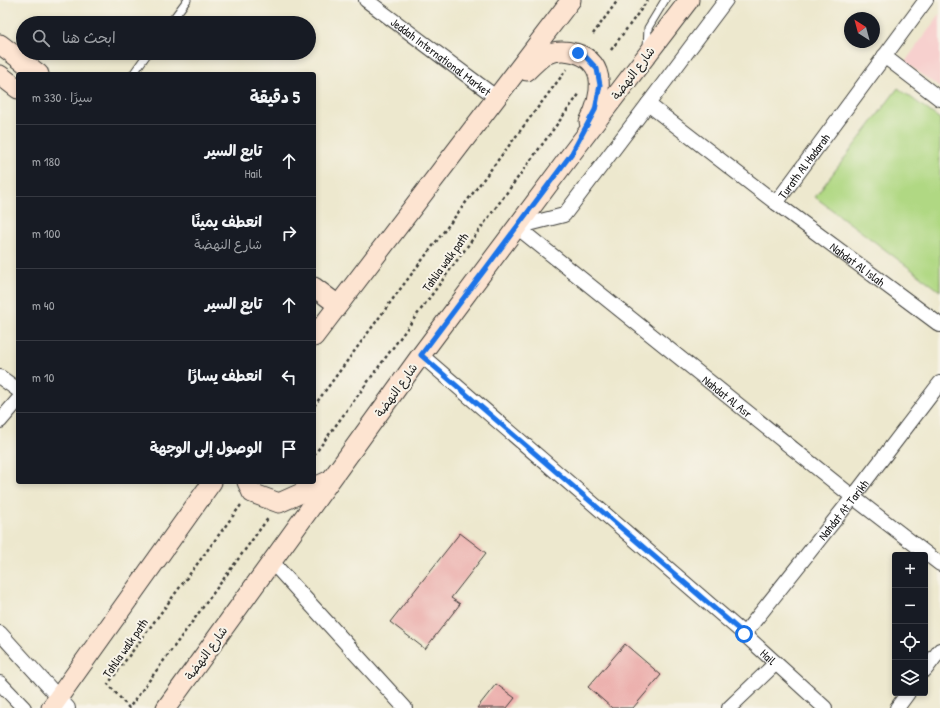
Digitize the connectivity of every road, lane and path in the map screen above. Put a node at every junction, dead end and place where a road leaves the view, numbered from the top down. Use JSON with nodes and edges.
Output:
{"nodes":[{"id":1,"x":187,"y":0,"type":"edge"},
{"id":2,"x":366,"y":0,"type":"edge"},
{"id":3,"x":618,"y":0,"type":"edge"},
{"id":4,"x":648,"y":0,"type":"edge"},
{"id":5,"x":665,"y":0,"type":"edge"},
{"id":6,"x":689,"y":0,"type":"edge"},
{"id":7,"x":726,"y":0,"type":"edge"},
{"id":8,"x":926,"y":0,"type":"edge"},
{"id":9,"x":574,"y":2,"type":"edge"},
{"id":10,"x":175,"y":16,"type":"edge"},
{"id":11,"x":593,"y":34,"type":"dead end"},
{"id":12,"x":0,"y":44,"type":"edge"},
{"id":13,"x":611,"y":50,"type":"dead end"},
{"id":14,"x":16,"y":56,"type":"edge"},
{"id":15,"x":647,"y":56,"type":"junction"},
{"id":16,"x":884,"y":56,"type":"junction"},
{"id":17,"x":21,"y":60,"type":"edge"},
{"id":18,"x":143,"y":60,"type":"edge"},
{"id":19,"x":571,"y":63,"type":"dead end"},
{"id":20,"x":36,"y":72,"type":"edge"},
{"id":21,"x":134,"y":72,"type":"edge"},
{"id":22,"x":0,"y":75,"type":"edge"},
{"id":23,"x":16,"y":87,"type":"edge"},
{"id":24,"x":580,"y":92,"type":"dead end"},
{"id":25,"x":498,"y":98,"type":"junction"},
{"id":26,"x":940,"y":98,"type":"edge"},
{"id":27,"x":648,"y":104,"type":"junction"},
{"id":28,"x":572,"y":153,"type":"junction"},
{"id":29,"x":776,"y":203,"type":"junction"},
{"id":30,"x":517,"y":227,"type":"junction"},
{"id":31,"x":316,"y":288,"type":"edge"},
{"id":32,"x":338,"y":305,"type":"junction"},
{"id":33,"x":940,"y":325,"type":"edge"},
{"id":34,"x":317,"y":326,"type":"edge"},
{"id":35,"x":421,"y":355,"type":"junction"},
{"id":36,"x":0,"y":377,"type":"edge"},
{"id":37,"x":940,"y":382,"type":"edge"},
{"id":38,"x":16,"y":389,"type":"edge"},
{"id":39,"x":16,"y":402,"type":"edge"},
{"id":40,"x":316,"y":403,"type":"edge"},
{"id":41,"x":0,"y":421,"type":"edge"},
{"id":42,"x":316,"y":452,"type":"edge"},
{"id":43,"x":331,"y":479,"type":"junction"},
{"id":44,"x":211,"y":484,"type":"edge"},
{"id":45,"x":248,"y":484,"type":"edge"},
{"id":46,"x":854,"y":497,"type":"junction"},
{"id":47,"x":243,"y":502,"type":"dead end"},
{"id":48,"x":269,"y":516,"type":"dead end"},
{"id":49,"x":272,"y":562,"type":"junction"},
{"id":50,"x":940,"y":564,"type":"edge"},
{"id":51,"x":0,"y":633,"type":"edge"},
{"id":52,"x":744,"y":634,"type":"junction"},
{"id":53,"x":940,"y":650,"type":"edge"},
{"id":54,"x":776,"y":663,"type":"junction"},
{"id":55,"x":928,"y":666,"type":"edge"},
{"id":56,"x":0,"y":683,"type":"edge"},
{"id":57,"x":906,"y":696,"type":"edge"},
{"id":58,"x":59,"y":705,"type":"edge"},
{"id":59,"x":24,"y":708,"type":"edge"},
{"id":60,"x":166,"y":708,"type":"edge"},
{"id":61,"x":405,"y":708,"type":"edge"},
{"id":62,"x":729,"y":708,"type":"edge"},
{"id":63,"x":824,"y":708,"type":"edge"},
{"id":64,"x":897,"y":708,"type":"edge"}],
"edges":[{"from":1,"to":10,"type":"lane"},
{"from":2,"to":25,"type":"street","name":"Jeddah International Market"},
{"from":3,"to":11,"type":"path"},
{"from":4,"to":13,"type":"path"},
{"from":5,"to":15,"type":"lane"},
{"from":6,"to":15,"type":"street","name":"شارع النهضة"},
{"from":7,"to":27,"type":"street"},
{"from":8,"to":16,"type":"street","name":"Turath Al Hadarah"},
{"from":9,"to":25,"type":"street"},
{"from":12,"to":14,"type":"street"},
{"from":15,"to":28,"type":"street","name":"شارع النهضة"},
{"from":16,"to":26,"type":"street"},
{"from":16,"to":29,"type":"street","name":"Turath Al Hadarah"},
{"from":17,"to":20,"type":"street"},
{"from":18,"to":21,"type":"lane"},
{"from":19,"to":40,"type":"path","name":"Tahlia walk path"},
{"from":22,"to":23,"type":"street"},
{"from":24,"to":42,"type":"path","name":"Tahlia walk path"},
{"from":25,"to":28,"type":"street"},
{"from":25,"to":32,"type":"street"},
{"from":27,"to":29,"type":"street","name":"Turath Al Hadarah"},
{"from":27,"to":30,"type":"street"},
{"from":28,"to":30,"type":"street","name":"شارع النهضة"},
{"from":29,"to":33,"type":"street","name":"Nahdat Al Islah"},
{"from":30,"to":35,"type":"street","name":"شارع النهضة"},
{"from":30,"to":46,"type":"street","name":"Nahdat Al Asr"},
{"from":31,"to":32,"type":"street"},
{"from":32,"to":34,"type":"street"},
{"from":35,"to":43,"type":"street","name":"شارع النهضة"},
{"from":35,"to":52,"type":"street","name":"Hail"},
{"from":36,"to":38,"type":"street"},
{"from":37,"to":46,"type":"street","name":"Nahdat At Tarikh"},
{"from":39,"to":41,"type":"street"},
{"from":43,"to":45,"type":"street"},
{"from":43,"to":49,"type":"street","name":"شارع النهضة"},
{"from":44,"to":58,"type":"street"},
{"from":46,"to":50,"type":"street","name":"Nahdat Al Asr"},
{"from":46,"to":52,"type":"street","name":"Nahdat At Tarikh"},
{"from":47,"to":48,"type":"path","name":"Tahlia walk path"},
{"from":49,"to":60,"type":"street","name":"شارع النهضة"},
{"from":49,"to":61,"type":"street"},
{"from":51,"to":58,"type":"street"},
{"from":52,"to":54,"type":"street","name":"Hail"},
{"from":53,"to":55,"type":"street"},
{"from":54,"to":62,"type":"street"},
{"from":54,"to":63,"type":"street","name":"Hail"},
{"from":56,"to":59,"type":"street"},
{"from":57,"to":64,"type":"street"}]}
